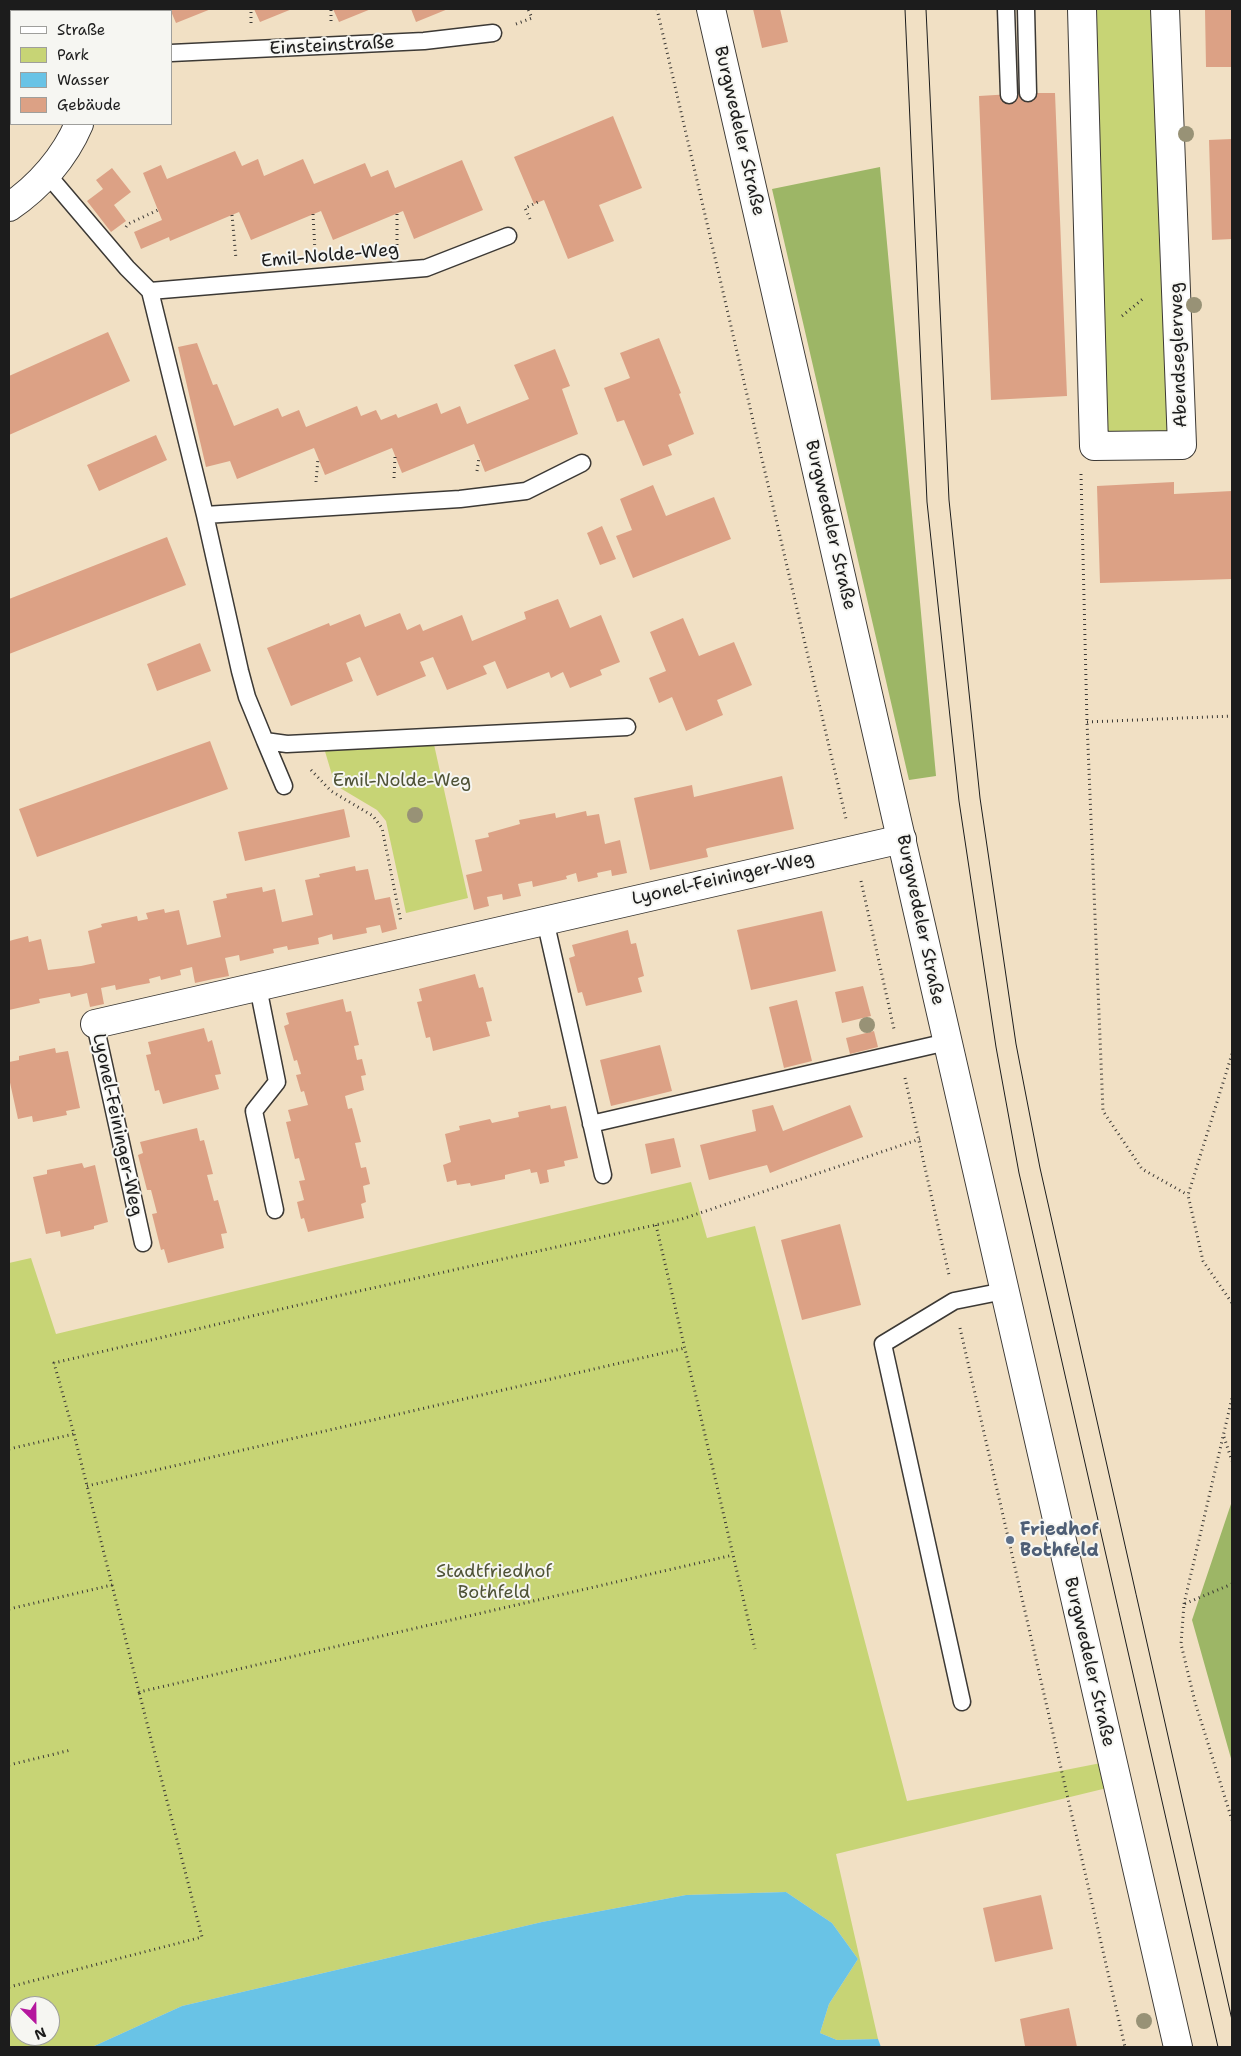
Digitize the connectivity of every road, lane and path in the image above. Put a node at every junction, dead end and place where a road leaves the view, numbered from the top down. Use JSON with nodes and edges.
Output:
{"nodes":[{"id":1,"x":658,"y":9,"type":"edge"},
{"id":2,"x":711,"y":9,"type":"edge"},
{"id":3,"x":1006,"y":9,"type":"edge"},
{"id":4,"x":1026,"y":9,"type":"edge"},
{"id":5,"x":1082,"y":9,"type":"edge"},
{"id":6,"x":1165,"y":9,"type":"edge"},
{"id":7,"x":493,"y":33,"type":"dead end"},
{"id":8,"x":172,"y":54,"type":"edge"},
{"id":9,"x":1028,"y":93,"type":"dead end"},
{"id":10,"x":1009,"y":95,"type":"dead end"},
{"id":11,"x":79,"y":125,"type":"edge"},
{"id":12,"x":47,"y":174,"type":"junction"},
{"id":13,"x":9,"y":207,"type":"edge"},
{"id":14,"x":158,"y":210,"type":"dead end"},
{"id":15,"x":313,"y":214,"type":"dead end"},
{"id":16,"x":232,"y":215,"type":"dead end"},
{"id":17,"x":508,"y":236,"type":"dead end"},
{"id":18,"x":111,"y":249,"type":"junction"},
{"id":19,"x":316,"y":277,"type":"junction"},
{"id":20,"x":238,"y":283,"type":"junction"},
{"id":21,"x":150,"y":291,"type":"junction"},
{"id":22,"x":1177,"y":294,"type":"junction"},
{"id":23,"x":1092,"y":344,"type":"junction"},
{"id":24,"x":1094,"y":446,"type":"junction"},
{"id":25,"x":582,"y":463,"type":"dead end"},
{"id":26,"x":205,"y":515,"type":"junction"},
{"id":27,"x":1232,"y":716,"type":"edge"},
{"id":28,"x":1087,"y":722,"type":"junction"},
{"id":29,"x":626,"y":727,"type":"dead end"},
{"id":30,"x":264,"y":742,"type":"junction"},
{"id":31,"x":288,"y":744,"type":"junction"},
{"id":32,"x":284,"y":786,"type":"dead end"},
{"id":33,"x":902,"y":839,"type":"junction"},
{"id":34,"x":853,"y":849,"type":"junction"},
{"id":35,"x":545,"y":920,"type":"junction"},
{"id":36,"x":408,"y":952,"type":"junction"},
{"id":37,"x":258,"y":987,"type":"junction"},
{"id":38,"x":95,"y":1024,"type":"joint"},
{"id":39,"x":947,"y":1042,"type":"junction"},
{"id":40,"x":900,"y":1053,"type":"junction"},
{"id":41,"x":1232,"y":1054,"type":"edge"},
{"id":42,"x":591,"y":1124,"type":"junction"},
{"id":43,"x":920,"y":1139,"type":"junction"},
{"id":44,"x":603,"y":1175,"type":"dead end"},
{"id":45,"x":1188,"y":1195,"type":"junction"},
{"id":46,"x":275,"y":1210,"type":"dead end"},
{"id":47,"x":656,"y":1225,"type":"junction"},
{"id":48,"x":143,"y":1243,"type":"dead end"},
{"id":49,"x":1004,"y":1291,"type":"junction"},
{"id":50,"x":954,"y":1301,"type":"junction"},
{"id":51,"x":1232,"y":1303,"type":"edge"},
{"id":52,"x":685,"y":1348,"type":"junction"},
{"id":53,"x":1232,"y":1398,"type":"edge"},
{"id":54,"x":74,"y":1434,"type":"junction"},
{"id":55,"x":1224,"y":1436,"type":"junction"},
{"id":56,"x":9,"y":1449,"type":"edge"},
{"id":57,"x":1232,"y":1461,"type":"edge"},
{"id":58,"x":87,"y":1486,"type":"junction"},
{"id":59,"x":733,"y":1555,"type":"junction"},
{"id":60,"x":1232,"y":1584,"type":"edge"},
{"id":61,"x":112,"y":1585,"type":"junction"},
{"id":62,"x":1184,"y":1604,"type":"junction"},
{"id":63,"x":9,"y":1609,"type":"edge"},
{"id":64,"x":755,"y":1649,"type":"dead end"},
{"id":65,"x":139,"y":1692,"type":"junction"},
{"id":66,"x":962,"y":1702,"type":"dead end"},
{"id":67,"x":71,"y":1750,"type":"dead end"},
{"id":68,"x":9,"y":1765,"type":"edge"},
{"id":69,"x":1232,"y":1820,"type":"edge"},
{"id":70,"x":9,"y":1987,"type":"edge"},
{"id":71,"x":1125,"y":2047,"type":"edge"},
{"id":72,"x":1178,"y":2047,"type":"edge"}],
"edges":[{"from":1,"to":34,"type":"path"},
{"from":2,"to":33,"type":"main road","name":"Burgwedeler Straße"},
{"from":3,"to":10,"type":"lane"},
{"from":4,"to":9,"type":"lane"},
{"from":5,"to":23,"type":"main road"},
{"from":6,"to":22,"type":"main road","name":"Abendseglerweg"},
{"from":7,"to":8,"type":"lane","name":"Einsteinstraße"},
{"from":11,"to":12,"type":"main road"},
{"from":12,"to":13,"type":"main road"},
{"from":12,"to":18,"type":"lane"},
{"from":14,"to":18,"type":"path"},
{"from":15,"to":19,"type":"path"},
{"from":16,"to":20,"type":"path"},
{"from":17,"to":19,"type":"lane","name":"Emil-Nolde-Weg"},
{"from":18,"to":21,"type":"lane"},
{"from":19,"to":20,"type":"lane","name":"Emil-Nolde-Weg"},
{"from":20,"to":21,"type":"lane","name":"Emil-Nolde-Weg"},
{"from":21,"to":26,"type":"lane"},
{"from":22,"to":23,"type":"path"},
{"from":22,"to":24,"type":"main road","name":"Abendseglerweg"},
{"from":23,"to":24,"type":"main road"},
{"from":24,"to":28,"type":"path"},
{"from":25,"to":26,"type":"lane"},
{"from":26,"to":30,"type":"lane"},
{"from":27,"to":28,"type":"path"},
{"from":28,"to":45,"type":"path"},
{"from":29,"to":31,"type":"lane"},
{"from":30,"to":31,"type":"lane"},
{"from":30,"to":32,"type":"lane"},
{"from":31,"to":36,"type":"path"},
{"from":33,"to":34,"type":"main road","name":"Lyonel-Feininger-Weg"},
{"from":33,"to":39,"type":"main road","name":"Burgwedeler Straße"},
{"from":34,"to":35,"type":"main road","name":"Lyonel-Feininger-Weg"},
{"from":34,"to":40,"type":"path"},
{"from":35,"to":36,"type":"main road","name":"Lyonel-Feininger-Weg"},
{"from":35,"to":42,"type":"lane"},
{"from":36,"to":37,"type":"main road","name":"Lyonel-Feininger-Weg"},
{"from":37,"to":38,"type":"main road","name":"Lyonel-Feininger-Weg"},
{"from":37,"to":46,"type":"lane"},
{"from":38,"to":48,"type":"lane","name":"Lyonel-Feininger-Weg"},
{"from":39,"to":40,"type":"lane"},
{"from":39,"to":49,"type":"main road","name":"Burgwedeler Straße"},
{"from":40,"to":42,"type":"lane"},
{"from":40,"to":43,"type":"path"},
{"from":41,"to":45,"type":"path"},
{"from":42,"to":44,"type":"lane"},
{"from":43,"to":47,"type":"path"},
{"from":43,"to":50,"type":"path"},
{"from":45,"to":51,"type":"path"},
{"from":47,"to":52,"type":"path"},
{"from":47,"to":54,"type":"path"},
{"from":49,"to":50,"type":"lane"},
{"from":49,"to":72,"type":"main road","name":"Burgwedeler Straße"},
{"from":50,"to":66,"type":"lane"},
{"from":50,"to":71,"type":"path"},
{"from":52,"to":58,"type":"path"},
{"from":52,"to":59,"type":"path"},
{"from":53,"to":55,"type":"path"},
{"from":54,"to":56,"type":"path"},
{"from":54,"to":58,"type":"path"},
{"from":55,"to":57,"type":"path"},
{"from":55,"to":62,"type":"path"},
{"from":58,"to":61,"type":"path"},
{"from":59,"to":64,"type":"path"},
{"from":59,"to":65,"type":"path"},
{"from":60,"to":62,"type":"path"},
{"from":61,"to":63,"type":"path"},
{"from":61,"to":65,"type":"path"},
{"from":62,"to":69,"type":"path"},
{"from":65,"to":70,"type":"path"},
{"from":67,"to":68,"type":"path"}]}
